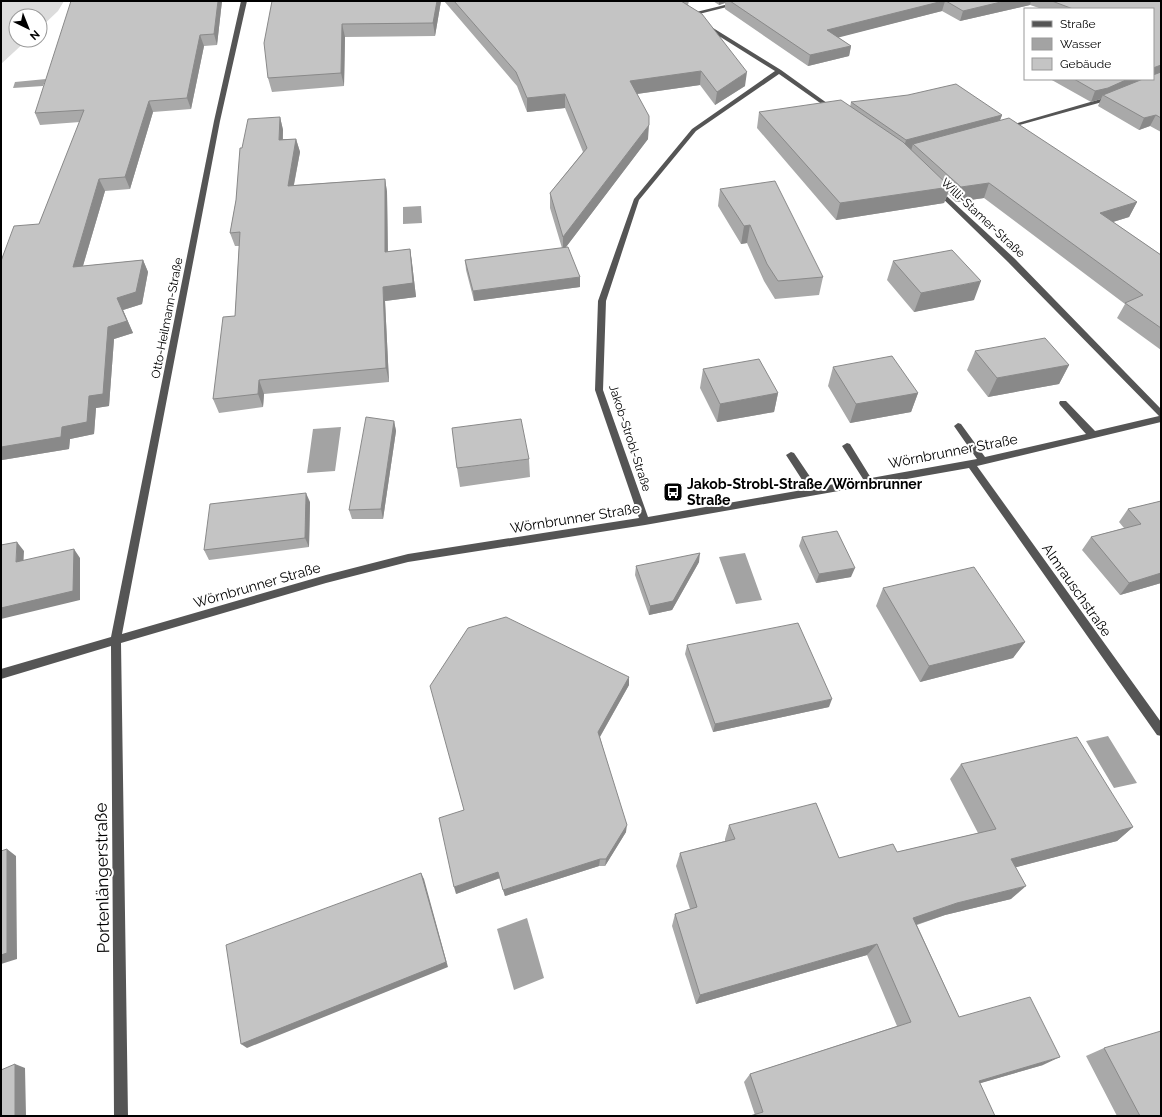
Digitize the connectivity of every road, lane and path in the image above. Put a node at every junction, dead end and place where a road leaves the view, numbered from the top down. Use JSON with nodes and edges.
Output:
{"nodes":[{"id":1,"x":244,"y":1,"type":"edge"},
{"id":2,"x":748,"y":1,"type":"edge"},
{"id":3,"x":694,"y":19,"type":"edge"},
{"id":4,"x":700,"y":23,"type":"edge"},
{"id":5,"x":779,"y":71,"type":"junction"},
{"id":6,"x":1120,"y":95,"type":"edge"},
{"id":7,"x":843,"y":116,"type":"edge"},
{"id":8,"x":999,"y":130,"type":"edge"},
{"id":9,"x":930,"y":184,"type":"edge"},
{"id":10,"x":1063,"y":403,"type":"dead end"},
{"id":11,"x":1161,"y":414,"type":"edge"},
{"id":12,"x":1161,"y":419,"type":"edge"},
{"id":13,"x":958,"y":426,"type":"dead end"},
{"id":14,"x":1093,"y":435,"type":"junction"},
{"id":15,"x":847,"y":446,"type":"dead end"},
{"id":16,"x":791,"y":455,"type":"dead end"},
{"id":17,"x":983,"y":461,"type":"junction"},
{"id":18,"x":971,"y":464,"type":"junction"},
{"id":19,"x":869,"y":482,"type":"junction"},
{"id":20,"x":814,"y":491,"type":"junction"},
{"id":21,"x":645,"y":521,"type":"junction"},
{"id":22,"x":116,"y":640,"type":"junction"},
{"id":23,"x":1,"y":674,"type":"edge"},
{"id":24,"x":1161,"y":731,"type":"edge"},
{"id":25,"x":121,"y":1116,"type":"edge"}],
"edges":[{"from":1,"to":22,"type":"street","name":"Otto-Heilmann-Straße"},
{"from":2,"to":3,"type":"street"},
{"from":4,"to":5,"type":"street"},
{"from":5,"to":7,"type":"street"},
{"from":5,"to":21,"type":"street","name":"Jakob-Strobl-Straße"},
{"from":6,"to":8,"type":"street"},
{"from":9,"to":11,"type":"street","name":"Willi-Stamer-Straße"},
{"from":10,"to":14,"type":"street"},
{"from":12,"to":14,"type":"street","name":"Wörnbrunner Straße"},
{"from":13,"to":17,"type":"street"},
{"from":14,"to":17,"type":"street","name":"Wörnbrunner Straße"},
{"from":15,"to":19,"type":"street"},
{"from":16,"to":20,"type":"street"},
{"from":17,"to":18,"type":"street","name":"Wörnbrunner Straße"},
{"from":18,"to":19,"type":"street","name":"Wörnbrunner Straße"},
{"from":18,"to":24,"type":"street","name":"Almrauschstraße"},
{"from":19,"to":20,"type":"street","name":"Wörnbrunner Straße"},
{"from":20,"to":21,"type":"street","name":"Wörnbrunner Straße"},
{"from":21,"to":22,"type":"street","name":"Wörnbrunner Straße"},
{"from":22,"to":23,"type":"street","name":"Wörnbrunner Straße"},
{"from":22,"to":25,"type":"street","name":"Portenlängerstraße"}]}
